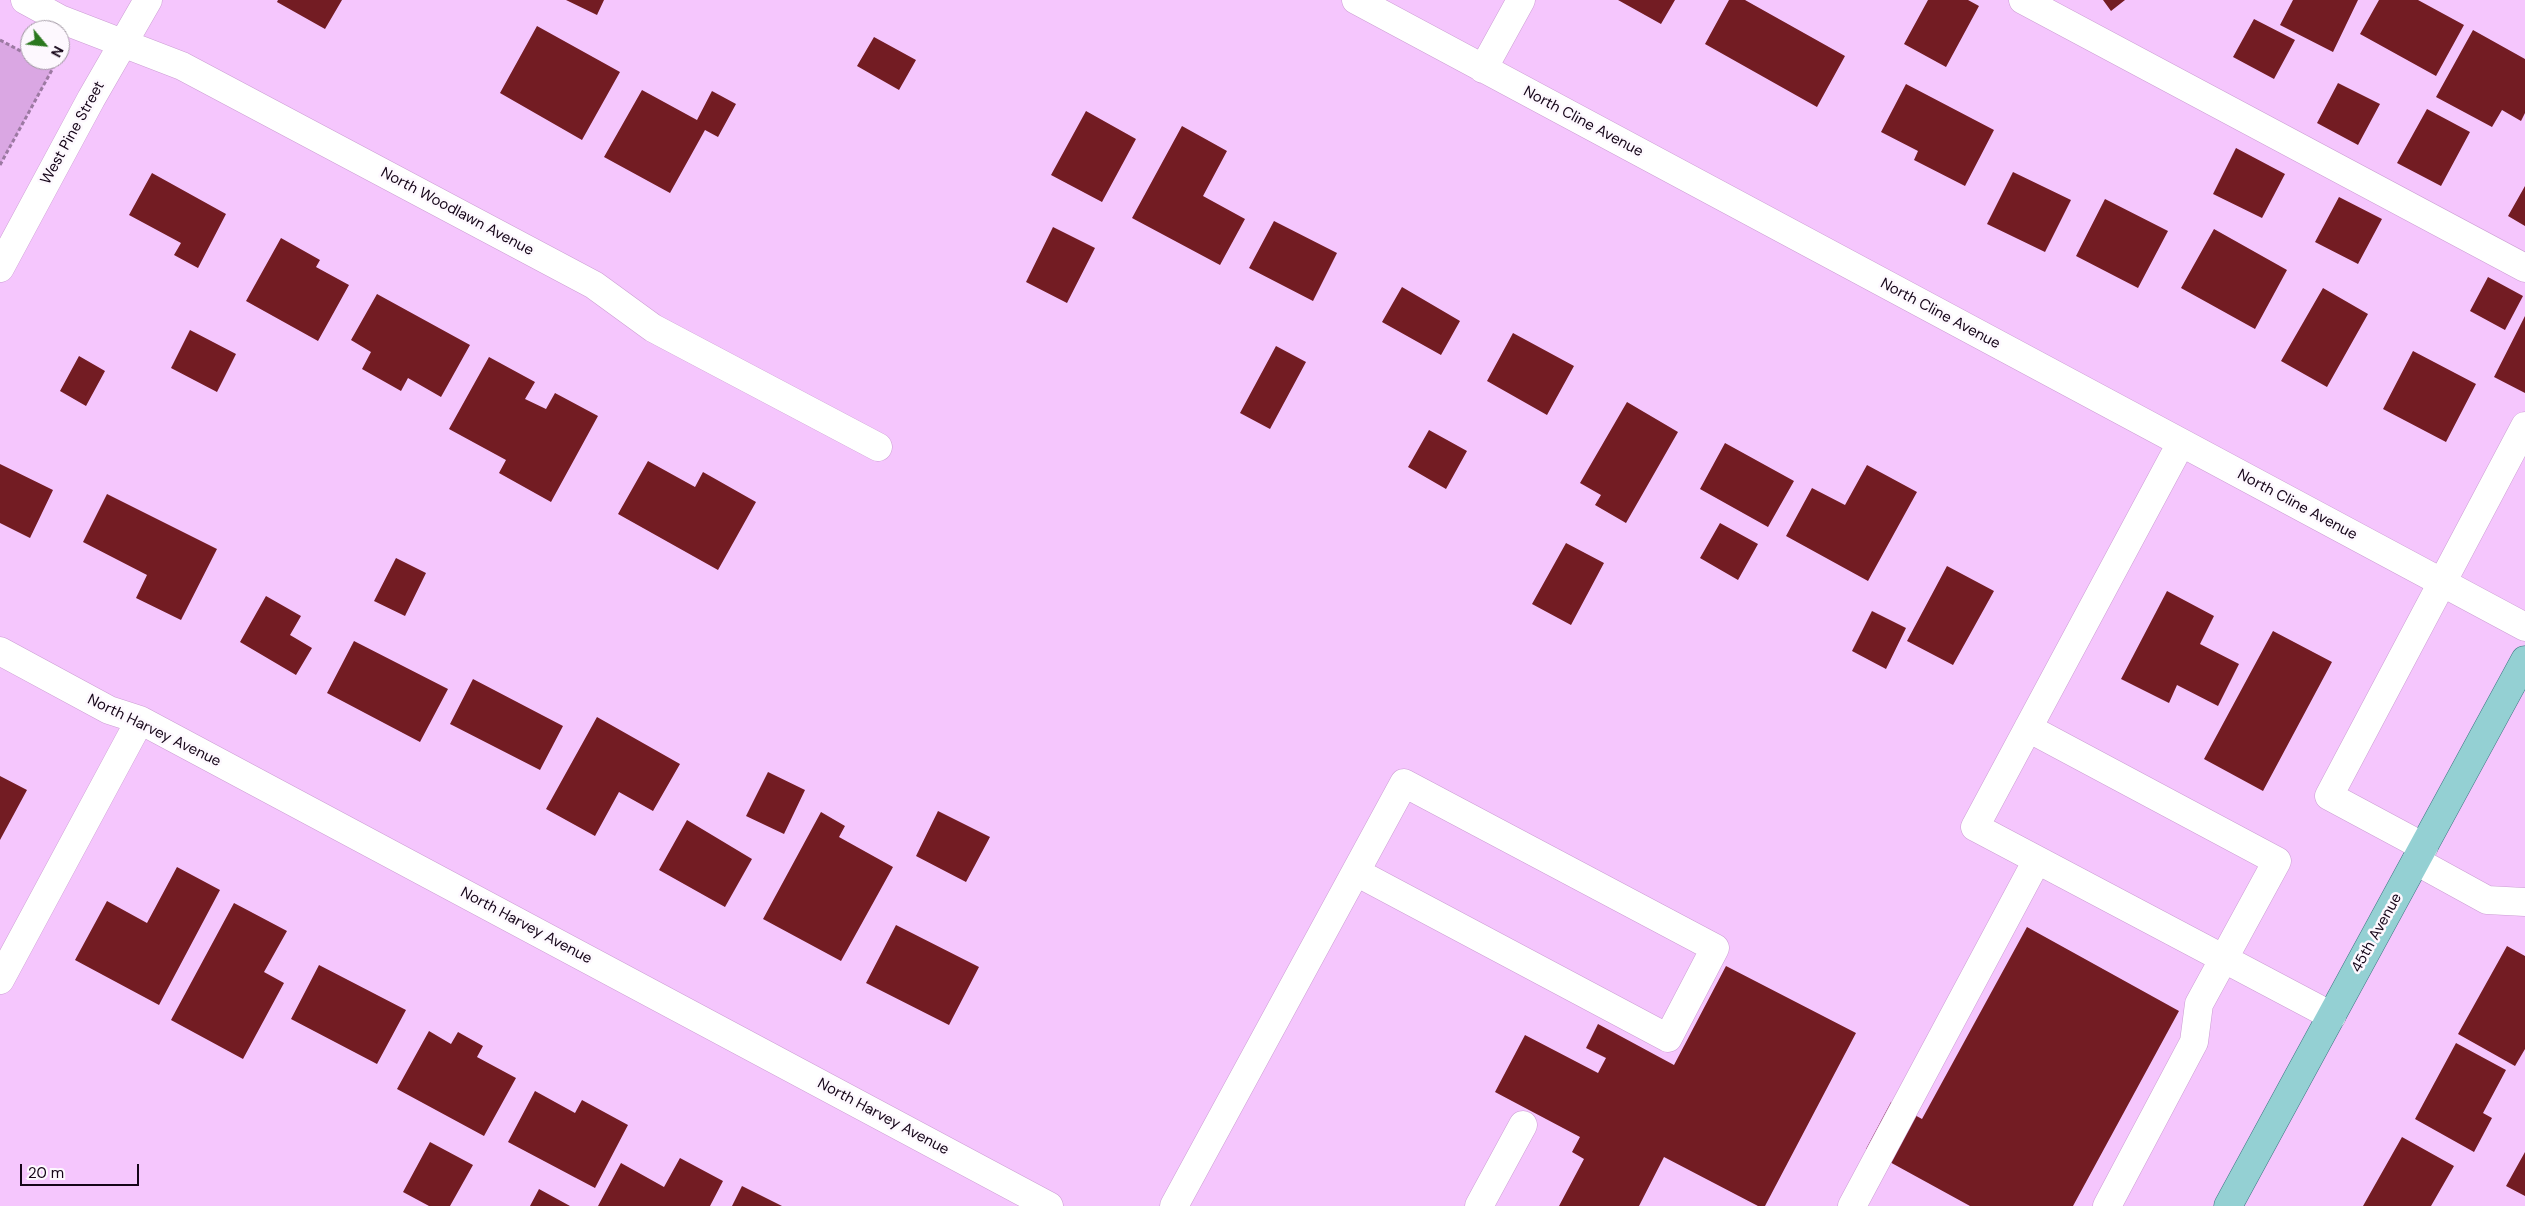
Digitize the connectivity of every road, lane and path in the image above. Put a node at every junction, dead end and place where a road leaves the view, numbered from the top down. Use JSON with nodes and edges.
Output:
{"nodes":[{"id":1,"x":25,"y":0,"type":"edge"},
{"id":2,"x":148,"y":0,"type":"edge"},
{"id":3,"x":1356,"y":0,"type":"edge"},
{"id":4,"x":1521,"y":0,"type":"edge"},
{"id":5,"x":2023,"y":0,"type":"edge"},
{"id":6,"x":0,"y":40,"type":"edge"},
{"id":7,"x":122,"y":44,"type":"junction"},
{"id":8,"x":20,"y":51,"type":"edge"},
{"id":9,"x":1483,"y":69,"type":"junction"},
{"id":10,"x":52,"y":70,"type":"edge"},
{"id":11,"x":0,"y":165,"type":"edge"},
{"id":12,"x":0,"y":268,"type":"edge"},
{"id":13,"x":2525,"y":268,"type":"edge"},
{"id":14,"x":2525,"y":426,"type":"edge"},
{"id":15,"x":2181,"y":443,"type":"junction"},
{"id":16,"x":878,"y":448,"type":"dead end"},
{"id":17,"x":2441,"y":582,"type":"junction"},
{"id":18,"x":2525,"y":627,"type":"edge"},
{"id":19,"x":0,"y":651,"type":"edge"},
{"id":20,"x":2525,"y":660,"type":"edge"},
{"id":21,"x":140,"y":720,"type":"junction"},
{"id":22,"x":2028,"y":728,"type":"junction"},
{"id":23,"x":2420,"y":854,"type":"junction"},
{"id":24,"x":2037,"y":860,"type":"junction"},
{"id":25,"x":1356,"y":872,"type":"junction"},
{"id":26,"x":2525,"y":902,"type":"edge"},
{"id":27,"x":2224,"y":958,"type":"junction"},
{"id":28,"x":0,"y":980,"type":"edge"},
{"id":29,"x":2332,"y":1016,"type":"junction"},
{"id":30,"x":1523,"y":1125,"type":"dead end"},
{"id":31,"x":1049,"y":1206,"type":"edge"},
{"id":32,"x":1174,"y":1206,"type":"edge"},
{"id":33,"x":1480,"y":1206,"type":"edge"},
{"id":34,"x":1852,"y":1206,"type":"edge"},
{"id":35,"x":2107,"y":1206,"type":"edge"},
{"id":36,"x":2228,"y":1206,"type":"edge"}],
"edges":[{"from":1,"to":7,"type":"street","name":"North Woodlawn Avenue"},
{"from":2,"to":7,"type":"street","name":"West Pine Street"},
{"from":3,"to":9,"type":"street","name":"North Cline Avenue"},
{"from":4,"to":9,"type":"street"},
{"from":5,"to":13,"type":"street"},
{"from":6,"to":8,"type":"path"},
{"from":7,"to":12,"type":"street","name":"West Pine Street"},
{"from":7,"to":16,"type":"street","name":"North Woodlawn Avenue"},
{"from":9,"to":15,"type":"street","name":"North Cline Avenue"},
{"from":10,"to":11,"type":"path"},
{"from":14,"to":17,"type":"street"},
{"from":15,"to":17,"type":"street","name":"North Cline Avenue"},
{"from":15,"to":22,"type":"street"},
{"from":17,"to":18,"type":"street","name":"North Cline Avenue"},
{"from":17,"to":23,"type":"street"},
{"from":19,"to":21,"type":"street","name":"North Harvey Avenue"},
{"from":20,"to":23,"type":"main road","name":"45th Avenue"},
{"from":21,"to":28,"type":"street"},
{"from":21,"to":31,"type":"street","name":"North Harvey Avenue"},
{"from":22,"to":24,"type":"street"},
{"from":22,"to":27,"type":"street"},
{"from":23,"to":26,"type":"street"},
{"from":23,"to":29,"type":"main road","name":"45th Avenue"},
{"from":24,"to":27,"type":"street"},
{"from":24,"to":34,"type":"street"},
{"from":25,"to":25,"type":"street"},
{"from":25,"to":32,"type":"street"},
{"from":27,"to":29,"type":"street"},
{"from":27,"to":35,"type":"street"},
{"from":29,"to":36,"type":"main road","name":"45th Avenue"},
{"from":30,"to":33,"type":"street"}]}
